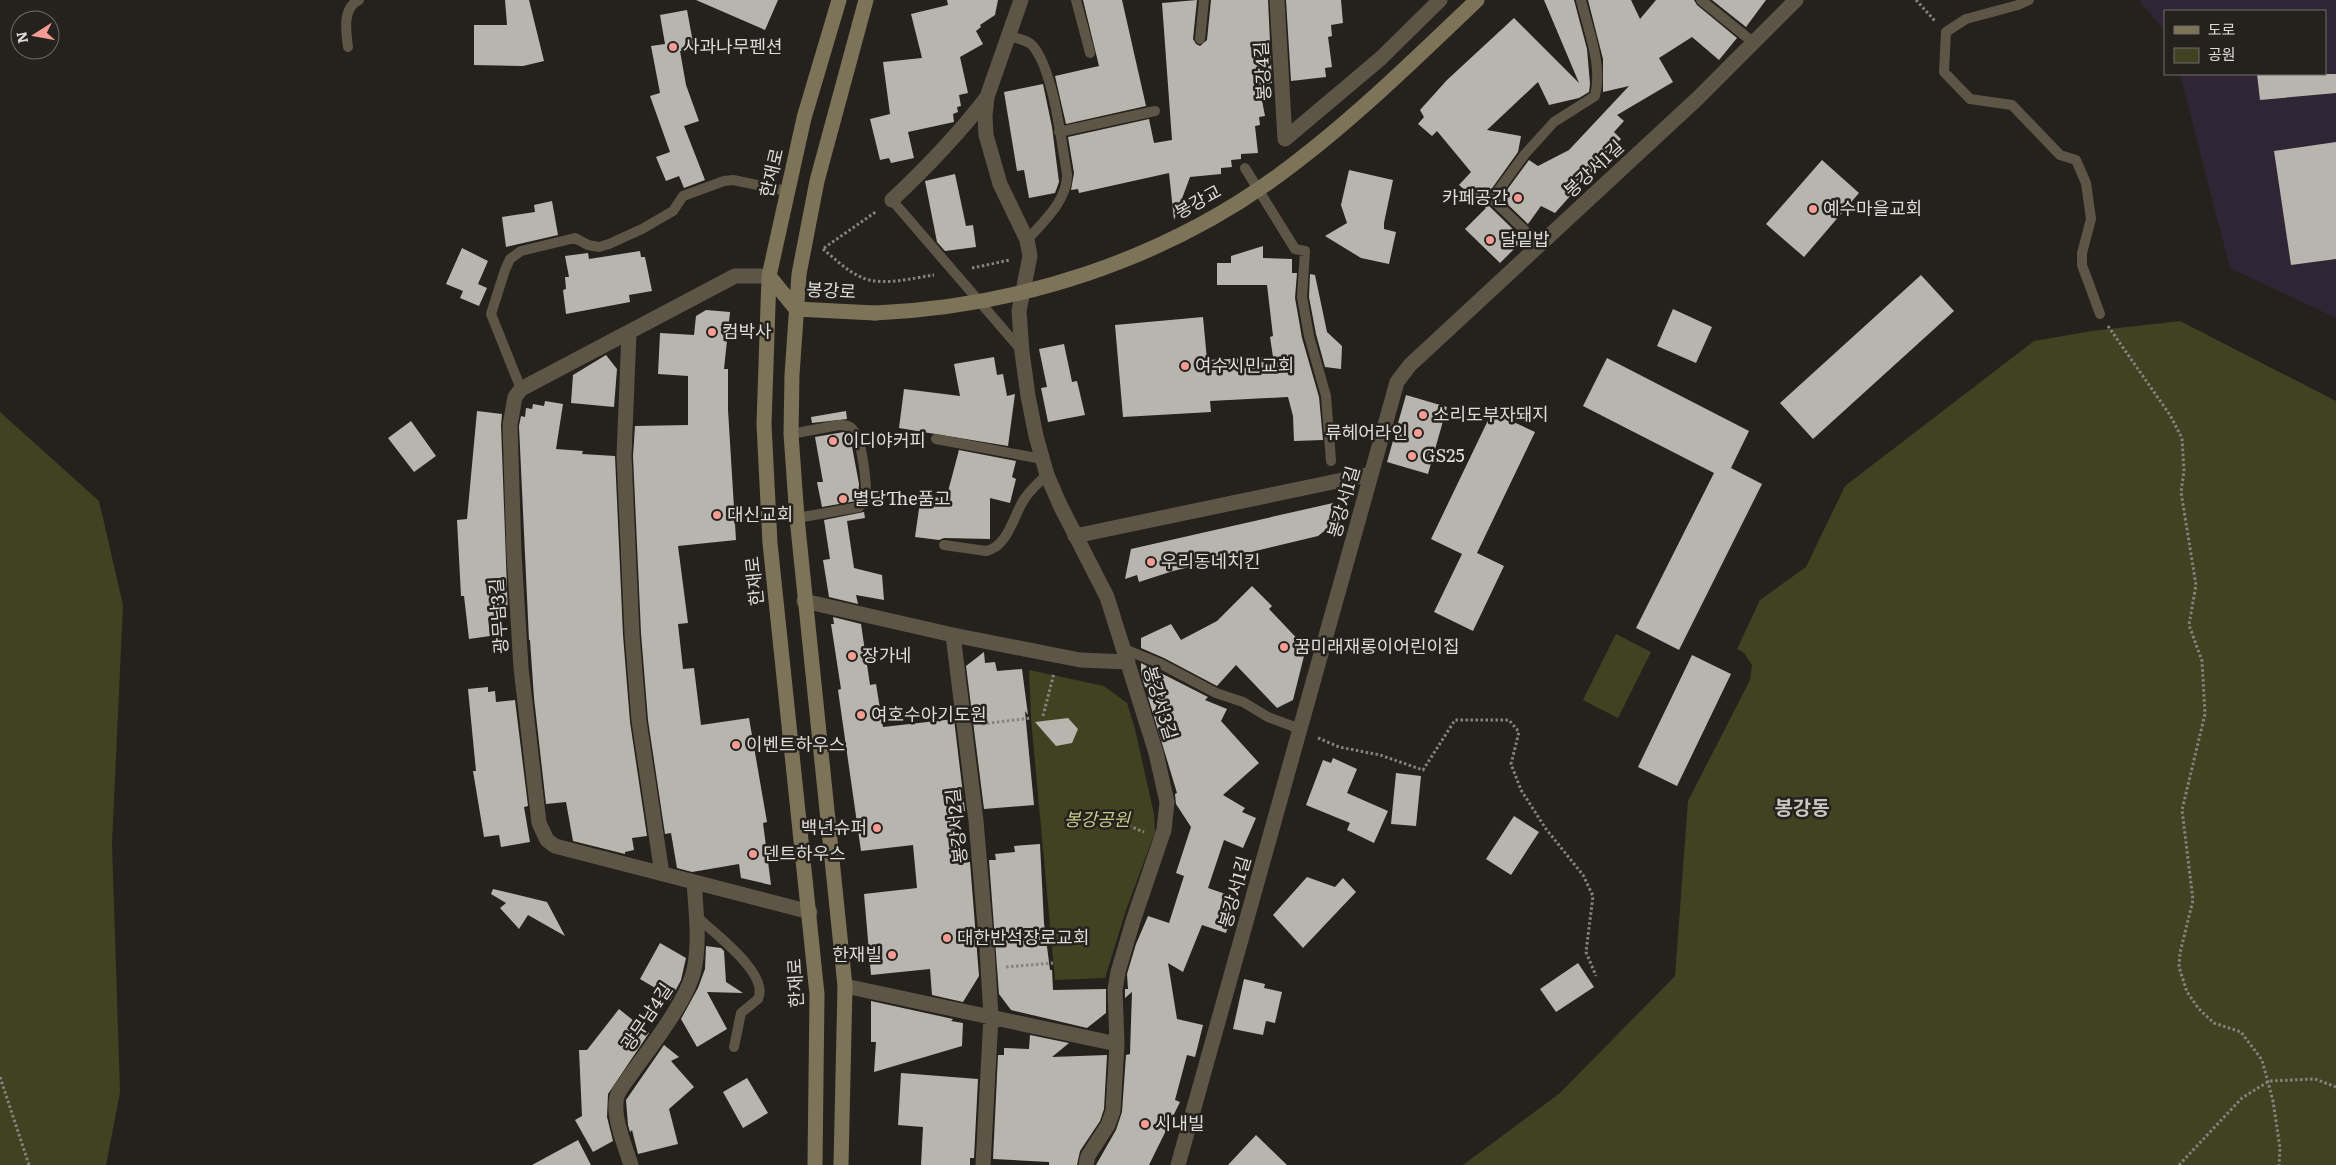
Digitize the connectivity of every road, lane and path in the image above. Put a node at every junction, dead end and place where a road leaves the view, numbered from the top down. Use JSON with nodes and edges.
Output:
{"nodes":[{"id":1,"x":359,"y":0,"type":"edge"},
{"id":2,"x":839,"y":0,"type":"edge"},
{"id":3,"x":866,"y":0,"type":"edge"},
{"id":4,"x":1021,"y":0,"type":"edge"},
{"id":5,"x":1076,"y":0,"type":"edge"},
{"id":6,"x":1204,"y":0,"type":"edge"},
{"id":7,"x":1277,"y":0,"type":"edge"},
{"id":8,"x":1440,"y":0,"type":"edge"},
{"id":9,"x":1478,"y":0,"type":"edge"},
{"id":10,"x":1581,"y":0,"type":"edge"},
{"id":11,"x":1701,"y":0,"type":"edge"},
{"id":12,"x":1796,"y":0,"type":"edge"},
{"id":13,"x":1916,"y":0,"type":"edge"},
{"id":14,"x":2029,"y":0,"type":"edge"},
{"id":15,"x":1946,"y":32,"type":"junction"},
{"id":16,"x":1008,"y":36,"type":"junction"},
{"id":17,"x":1200,"y":39,"type":"dead end"},
{"id":18,"x":1754,"y":43,"type":"junction"},
{"id":19,"x":348,"y":47,"type":"dead end"},
{"id":20,"x":1090,"y":53,"type":"dead end"},
{"id":21,"x":987,"y":97,"type":"junction"},
{"id":22,"x":1155,"y":111,"type":"dead end"},
{"id":23,"x":1059,"y":132,"type":"junction"},
{"id":24,"x":1245,"y":168,"type":"dead end"},
{"id":25,"x":787,"y":191,"type":"junction"},
{"id":26,"x":892,"y":200,"type":"junction"},
{"id":27,"x":842,"y":237,"type":"dead end"},
{"id":28,"x":1027,"y":240,"type":"junction"},
{"id":29,"x":1540,"y":245,"type":"junction"},
{"id":30,"x":823,"y":249,"type":"dead end"},
{"id":31,"x":769,"y":276,"type":"junction"},
{"id":32,"x":886,"y":281,"type":"dead end"},
{"id":33,"x":796,"y":309,"type":"junction"},
{"id":34,"x":876,"y":313,"type":"joint"},
{"id":35,"x":2100,"y":314,"type":"joint"},
{"id":36,"x":628,"y":332,"type":"junction"},
{"id":37,"x":1022,"y":352,"type":"junction"},
{"id":38,"x":521,"y":389,"type":"junction"},
{"id":39,"x":791,"y":434,"type":"junction"},
{"id":40,"x":936,"y":439,"type":"dead end"},
{"id":41,"x":1042,"y":459,"type":"junction"},
{"id":42,"x":1331,"y":461,"type":"dead end"},
{"id":43,"x":1371,"y":474,"type":"junction"},
{"id":44,"x":1047,"y":475,"type":"junction"},
{"id":45,"x":797,"y":518,"type":"junction"},
{"id":46,"x":1075,"y":536,"type":"junction"},
{"id":47,"x":944,"y":545,"type":"dead end"},
{"id":48,"x":804,"y":601,"type":"junction"},
{"id":49,"x":953,"y":635,"type":"junction"},
{"id":50,"x":1126,"y":656,"type":"junction"},
{"id":51,"x":1058,"y":657,"type":"junction"},
{"id":52,"x":1043,"y":716,"type":"dead end"},
{"id":53,"x":1031,"y":718,"type":"dead end"},
{"id":54,"x":964,"y":726,"type":"junction"},
{"id":55,"x":1300,"y":729,"type":"junction"},
{"id":56,"x":1338,"y":747,"type":"dead end"},
{"id":57,"x":1116,"y":820,"type":"dead end"},
{"id":58,"x":1161,"y":839,"type":"junction"},
{"id":59,"x":662,"y":874,"type":"junction"},
{"id":60,"x":694,"y":882,"type":"junction"},
{"id":61,"x":810,"y":912,"type":"junction"},
{"id":62,"x":697,"y":918,"type":"junction"},
{"id":63,"x":1053,"y":963,"type":"dead end"},
{"id":64,"x":988,"y":969,"type":"junction"},
{"id":65,"x":1596,"y":976,"type":"dead end"},
{"id":66,"x":846,"y":986,"type":"junction"},
{"id":67,"x":991,"y":1017,"type":"junction"},
{"id":68,"x":1117,"y":1044,"type":"junction"},
{"id":69,"x":734,"y":1047,"type":"dead end"},
{"id":70,"x":0,"y":1077,"type":"edge"},
{"id":71,"x":2268,"y":1081,"type":"junction"},
{"id":72,"x":2336,"y":1087,"type":"edge"},
{"id":73,"x":29,"y":1165,"type":"edge"},
{"id":74,"x":631,"y":1165,"type":"edge"},
{"id":75,"x":815,"y":1165,"type":"edge"},
{"id":76,"x":841,"y":1165,"type":"edge"},
{"id":77,"x":983,"y":1165,"type":"edge"},
{"id":78,"x":1086,"y":1165,"type":"edge"},
{"id":79,"x":1178,"y":1165,"type":"edge"},
{"id":80,"x":2179,"y":1165,"type":"edge"},
{"id":81,"x":2279,"y":1165,"type":"edge"}],
"edges":[{"from":1,"to":19,"type":"lane"},
{"from":2,"to":25,"type":"street","name":"한재로"},
{"from":3,"to":33,"type":"street"},
{"from":4,"to":16,"type":"street"},
{"from":5,"to":20,"type":"lane"},
{"from":6,"to":17,"type":"lane"},
{"from":7,"to":8,"type":"street","name":"봉강4길"},
{"from":9,"to":34,"type":"street","name":"봉강교","bridge":true},
{"from":10,"to":29,"type":"lane"},
{"from":11,"to":18,"type":"lane"},
{"from":12,"to":18,"type":"street","name":"봉강서1길"},
{"from":13,"to":15,"type":"path"},
{"from":14,"to":15,"type":"lane"},
{"from":15,"to":35,"type":"lane"},
{"from":16,"to":21,"type":"street"},
{"from":16,"to":23,"type":"lane"},
{"from":18,"to":29,"type":"street","name":"봉강서1길"},
{"from":21,"to":26,"type":"street"},
{"from":21,"to":28,"type":"street"},
{"from":22,"to":23,"type":"lane"},
{"from":23,"to":28,"type":"lane"},
{"from":24,"to":42,"type":"lane"},
{"from":25,"to":31,"type":"street","name":"한재로"},
{"from":25,"to":38,"type":"lane"},
{"from":26,"to":27,"type":"path"},
{"from":26,"to":37,"type":"lane"},
{"from":28,"to":37,"type":"street","name":"봉강서3길"},
{"from":29,"to":43,"type":"street","name":"봉강서1길"},
{"from":30,"to":32,"type":"path"},
{"from":31,"to":33,"type":"street","name":"봉강로"},
{"from":31,"to":36,"type":"street"},
{"from":31,"to":61,"type":"street","name":"한재로"},
{"from":33,"to":34,"type":"street","name":"봉강로"},
{"from":33,"to":39,"type":"street"},
{"from":35,"to":71,"type":"path"},
{"from":36,"to":38,"type":"street"},
{"from":36,"to":59,"type":"street"},
{"from":37,"to":41,"type":"street","name":"봉강서3길"},
{"from":38,"to":59,"type":"street","name":"광무남3길"},
{"from":39,"to":45,"type":"street"},
{"from":39,"to":45,"type":"lane"},
{"from":40,"to":41,"type":"lane"},
{"from":41,"to":44,"type":"street","name":"봉강서3길"},
{"from":43,"to":46,"type":"street"},
{"from":43,"to":55,"type":"street","name":"봉강서1길"},
{"from":44,"to":46,"type":"street","name":"봉강서3길"},
{"from":44,"to":47,"type":"lane"},
{"from":45,"to":48,"type":"street"},
{"from":46,"to":50,"type":"street","name":"봉강서3길"},
{"from":48,"to":49,"type":"street"},
{"from":48,"to":66,"type":"street"},
{"from":49,"to":51,"type":"street"},
{"from":49,"to":54,"type":"street","name":"봉강서2길"},
{"from":50,"to":51,"type":"street"},
{"from":50,"to":55,"type":"lane"},
{"from":50,"to":58,"type":"street","name":"봉강서3길"},
{"from":51,"to":52,"type":"path"},
{"from":53,"to":54,"type":"path"},
{"from":54,"to":64,"type":"street","name":"봉강서2길"},
{"from":55,"to":79,"type":"street","name":"봉강서1길"},
{"from":56,"to":65,"type":"path"},
{"from":57,"to":58,"type":"path"},
{"from":58,"to":68,"type":"street","name":"봉강서3길"},
{"from":59,"to":60,"type":"street","name":"광무남3길"},
{"from":60,"to":61,"type":"street","name":"광무남3길"},
{"from":60,"to":62,"type":"street","name":"광무남4길"},
{"from":61,"to":75,"type":"street","name":"한재로"},
{"from":62,"to":69,"type":"lane"},
{"from":62,"to":74,"type":"street","name":"광무남4길"},
{"from":63,"to":64,"type":"path"},
{"from":64,"to":67,"type":"street","name":"봉강서2길"},
{"from":66,"to":67,"type":"street"},
{"from":66,"to":76,"type":"street"},
{"from":67,"to":68,"type":"street"},
{"from":67,"to":77,"type":"street","name":"봉강서2길"},
{"from":68,"to":78,"type":"street","name":"봉강서3길"},
{"from":70,"to":73,"type":"path"},
{"from":71,"to":72,"type":"path"},
{"from":71,"to":80,"type":"path"},
{"from":71,"to":81,"type":"path"}]}
